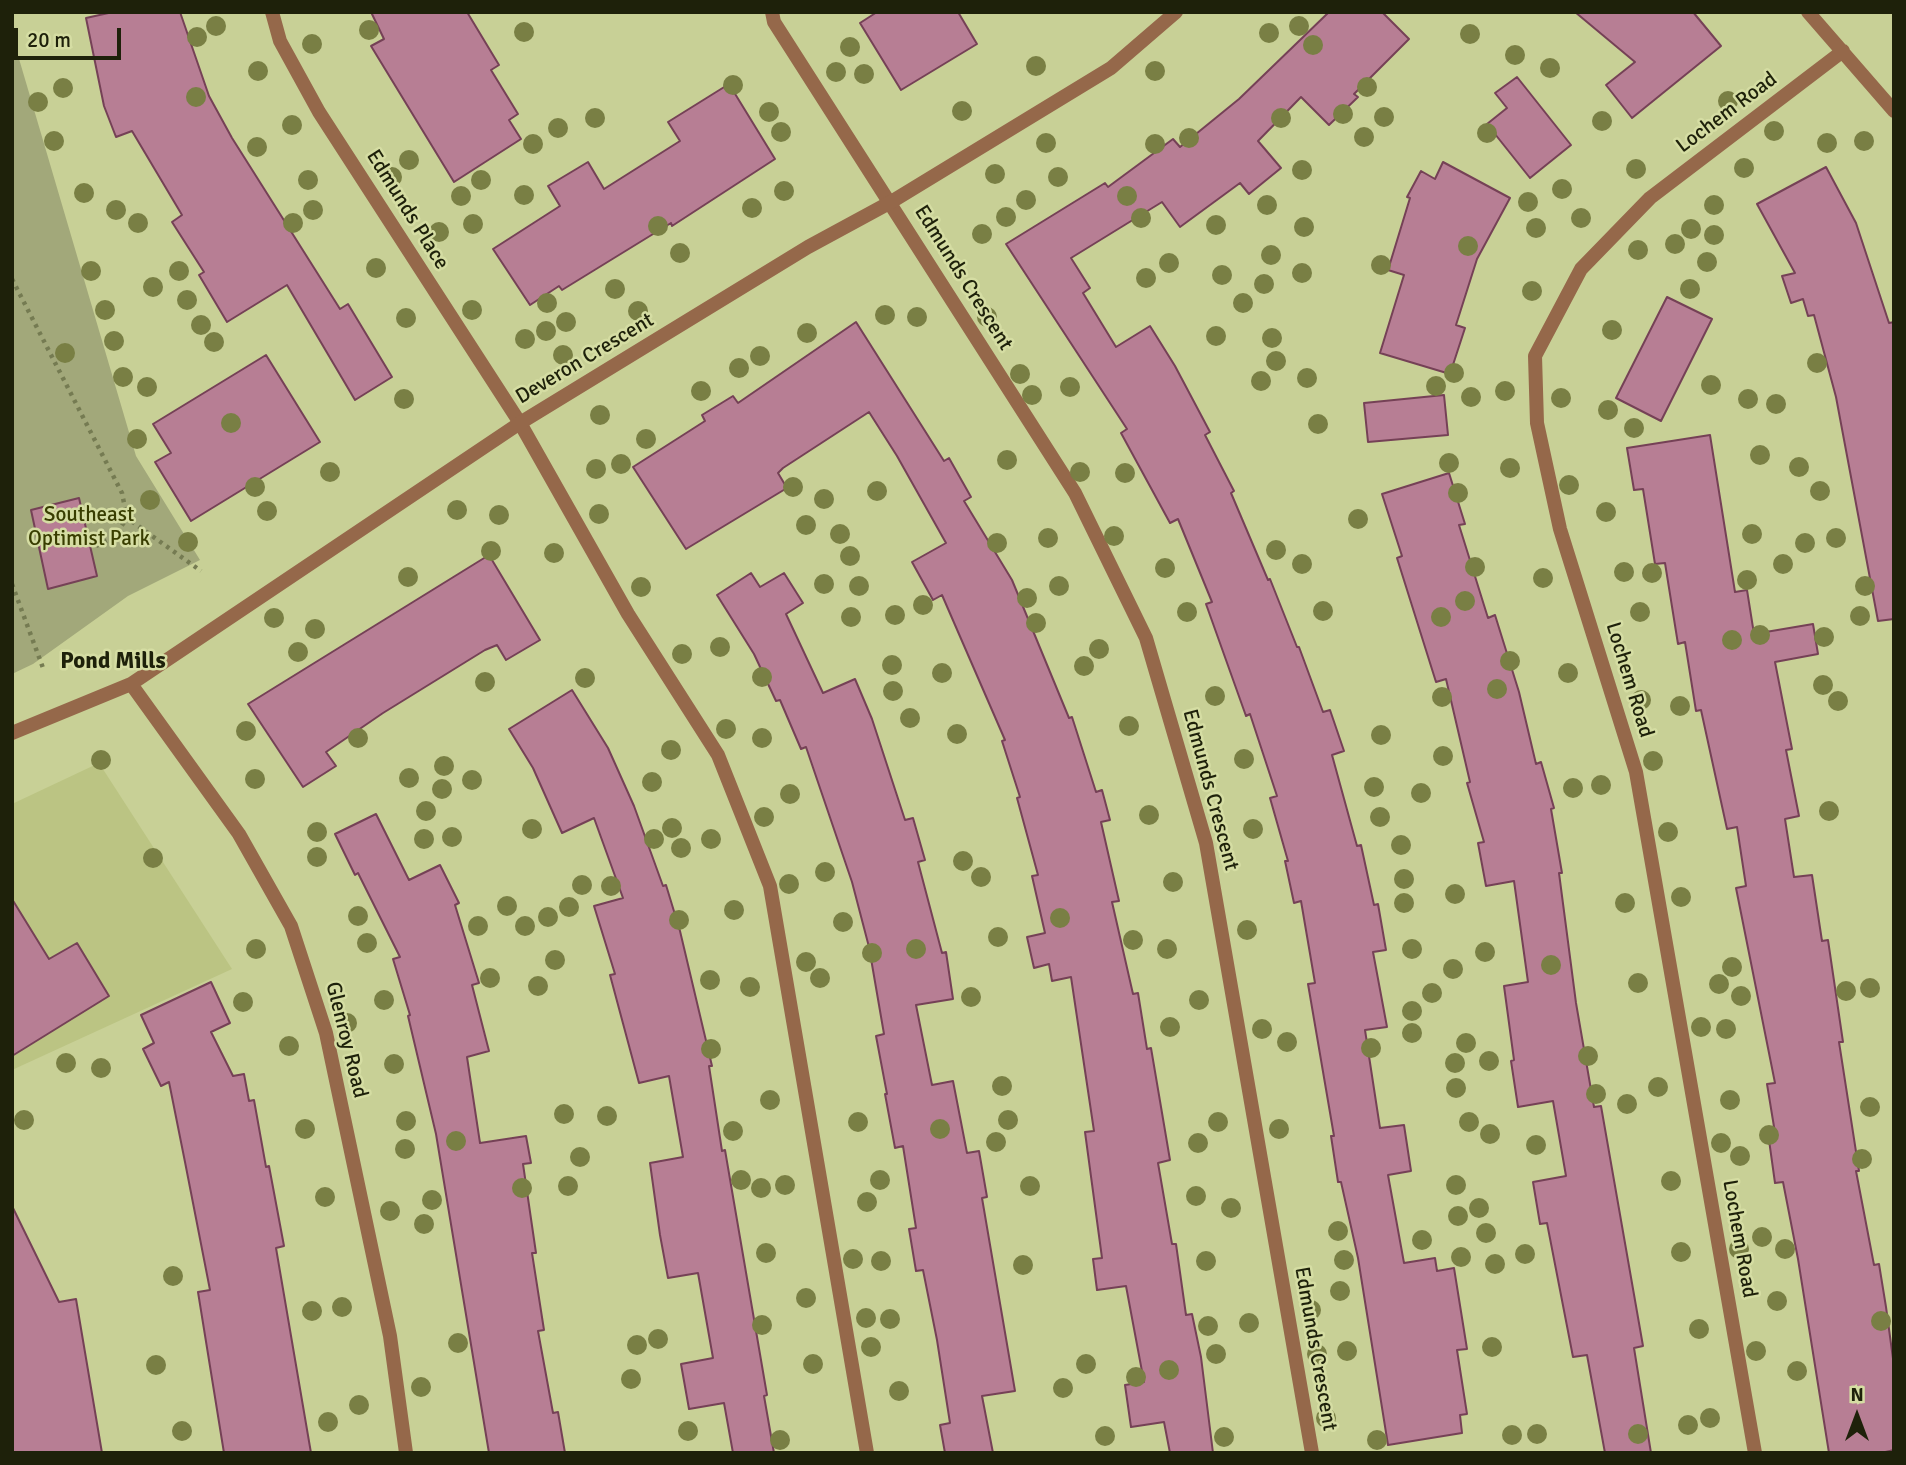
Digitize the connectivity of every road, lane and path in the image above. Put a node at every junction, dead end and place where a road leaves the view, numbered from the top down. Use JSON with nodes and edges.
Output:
{"nodes":[{"id":1,"x":272,"y":12,"type":"edge"},
{"id":2,"x":772,"y":12,"type":"edge"},
{"id":3,"x":1176,"y":12,"type":"edge"},
{"id":4,"x":1808,"y":12,"type":"edge"},
{"id":5,"x":1843,"y":51,"type":"junction"},
{"id":6,"x":1894,"y":110,"type":"edge"},
{"id":7,"x":891,"y":202,"type":"junction"},
{"id":8,"x":12,"y":279,"type":"edge"},
{"id":9,"x":520,"y":423,"type":"junction"},
{"id":10,"x":127,"y":518,"type":"junction"},
{"id":11,"x":96,"y":546,"type":"dead end"},
{"id":12,"x":201,"y":571,"type":"dead end"},
{"id":13,"x":12,"y":584,"type":"edge"},
{"id":14,"x":43,"y":668,"type":"dead end"},
{"id":15,"x":131,"y":684,"type":"junction"},
{"id":16,"x":12,"y":733,"type":"edge"},
{"id":17,"x":406,"y":1453,"type":"edge"},
{"id":18,"x":867,"y":1453,"type":"edge"},
{"id":19,"x":1312,"y":1453,"type":"edge"},
{"id":20,"x":1755,"y":1453,"type":"edge"}],
"edges":[{"from":1,"to":9,"type":"street","name":"Edmunds Place"},
{"from":2,"to":7,"type":"street","name":"Edmunds Crescent"},
{"from":3,"to":7,"type":"street","name":"Deveron Crescent"},
{"from":4,"to":5,"type":"street"},
{"from":5,"to":6,"type":"street"},
{"from":5,"to":20,"type":"street","name":"Lochem Road"},
{"from":7,"to":9,"type":"street","name":"Deveron Crescent"},
{"from":7,"to":19,"type":"street","name":"Edmunds Crescent"},
{"from":8,"to":10,"type":"path"},
{"from":9,"to":15,"type":"street","name":"Deveron Crescent"},
{"from":9,"to":18,"type":"street"},
{"from":10,"to":11,"type":"path"},
{"from":10,"to":12,"type":"path"},
{"from":13,"to":14,"type":"path"},
{"from":15,"to":16,"type":"street","name":"Deveron Crescent"},
{"from":15,"to":17,"type":"street","name":"Glenroy Road"}]}
